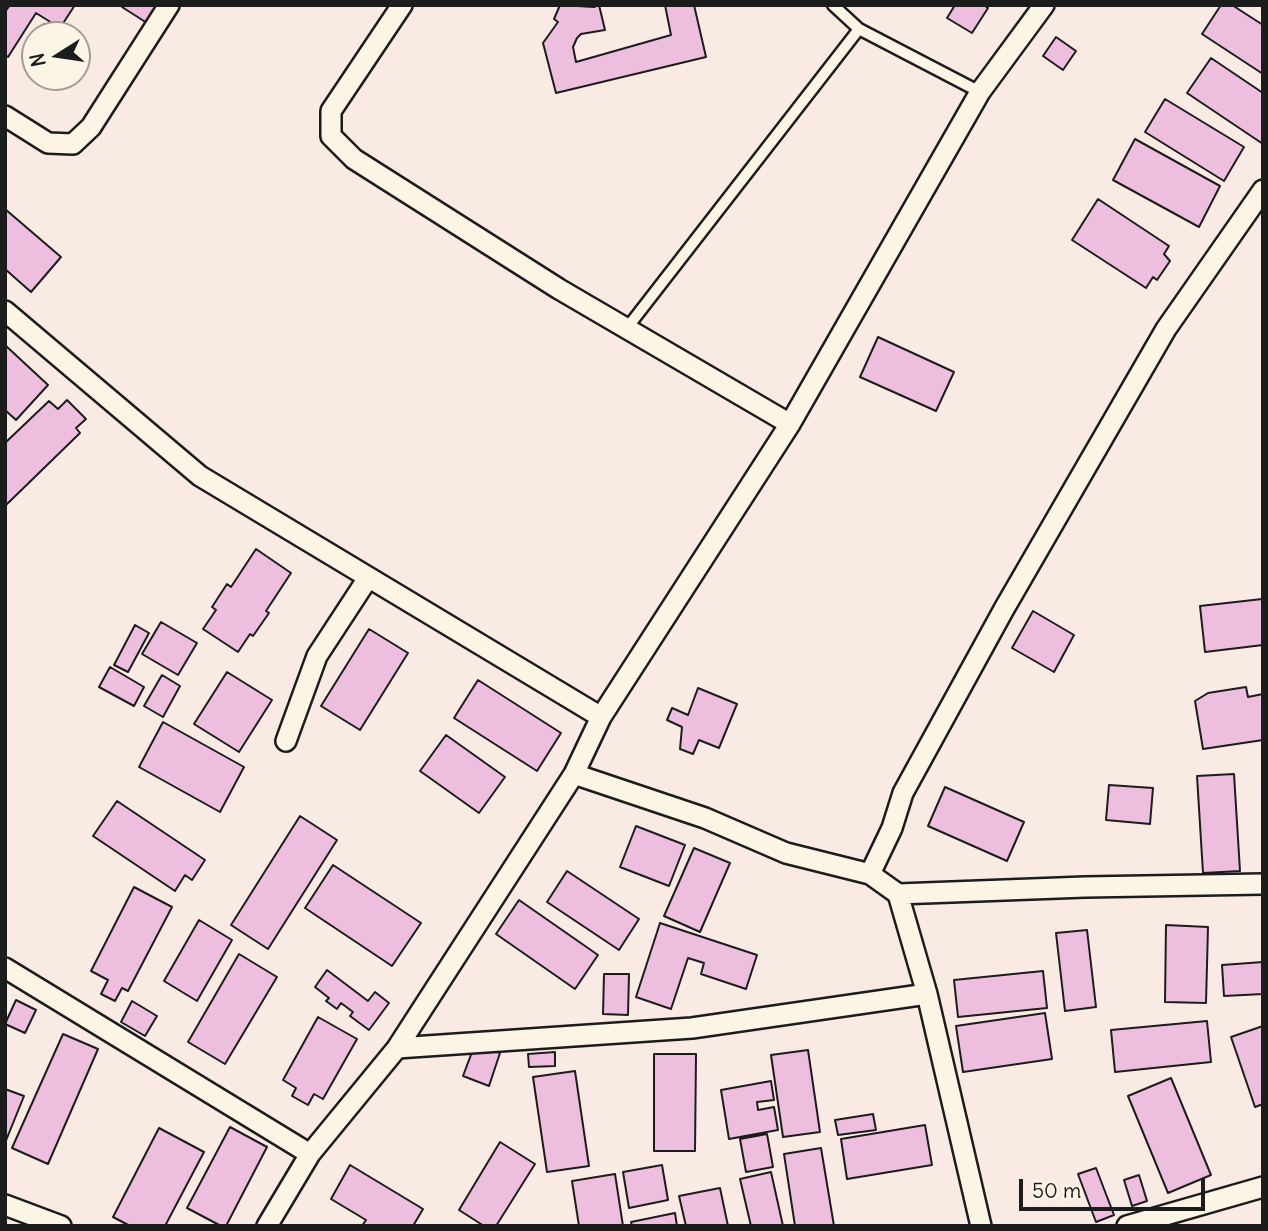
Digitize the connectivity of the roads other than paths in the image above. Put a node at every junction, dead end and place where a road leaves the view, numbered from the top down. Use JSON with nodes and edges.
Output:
{"nodes":[{"id":1,"x":169,"y":5,"type":"edge"},
{"id":2,"x":402,"y":5,"type":"edge"},
{"id":3,"x":833,"y":5,"type":"edge"},
{"id":4,"x":1044,"y":5,"type":"edge"},
{"id":5,"x":859,"y":29,"type":"junction"},
{"id":6,"x":980,"y":92,"type":"junction"},
{"id":7,"x":5,"y":116,"type":"edge"},
{"id":8,"x":1263,"y":190,"type":"edge"},
{"id":9,"x":5,"y":311,"type":"edge"},
{"id":10,"x":627,"y":328,"type":"junction"},
{"id":11,"x":790,"y":424,"type":"junction"},
{"id":12,"x":368,"y":578,"type":"junction"},
{"id":13,"x":601,"y":717,"type":"junction"},
{"id":14,"x":286,"y":741,"type":"dead end"},
{"id":15,"x":574,"y":774,"type":"junction"},
{"id":16,"x":870,"y":874,"type":"junction"},
{"id":17,"x":1263,"y":884,"type":"edge"},
{"id":18,"x":898,"y":894,"type":"junction"},
{"id":19,"x":5,"y":968,"type":"edge"},
{"id":20,"x":927,"y":994,"type":"junction"},
{"id":21,"x":397,"y":1048,"type":"junction"},
{"id":22,"x":310,"y":1154,"type":"junction"},
{"id":23,"x":1263,"y":1187,"type":"edge"},
{"id":24,"x":5,"y":1205,"type":"edge"},
{"id":25,"x":61,"y":1226,"type":"edge"},
{"id":26,"x":267,"y":1226,"type":"edge"},
{"id":27,"x":981,"y":1226,"type":"edge"},
{"id":28,"x":1127,"y":1226,"type":"edge"}],
"edges":[{"from":1,"to":7,"type":"street"},
{"from":2,"to":10,"type":"street"},
{"from":3,"to":5,"type":"lane"},
{"from":4,"to":6,"type":"street"},
{"from":5,"to":6,"type":"lane"},
{"from":5,"to":10,"type":"lane"},
{"from":6,"to":11,"type":"street"},
{"from":8,"to":16,"type":"street"},
{"from":9,"to":12,"type":"street"},
{"from":10,"to":11,"type":"street"},
{"from":11,"to":13,"type":"street"},
{"from":12,"to":13,"type":"street"},
{"from":12,"to":14,"type":"street"},
{"from":13,"to":15,"type":"street"},
{"from":15,"to":16,"type":"street"},
{"from":15,"to":21,"type":"street"},
{"from":16,"to":18,"type":"street"},
{"from":17,"to":18,"type":"street"},
{"from":18,"to":20,"type":"street"},
{"from":19,"to":22,"type":"street"},
{"from":20,"to":21,"type":"street"},
{"from":20,"to":27,"type":"street"},
{"from":21,"to":22,"type":"street"},
{"from":22,"to":26,"type":"street"},
{"from":23,"to":28,"type":"street"},
{"from":24,"to":25,"type":"street"}]}
